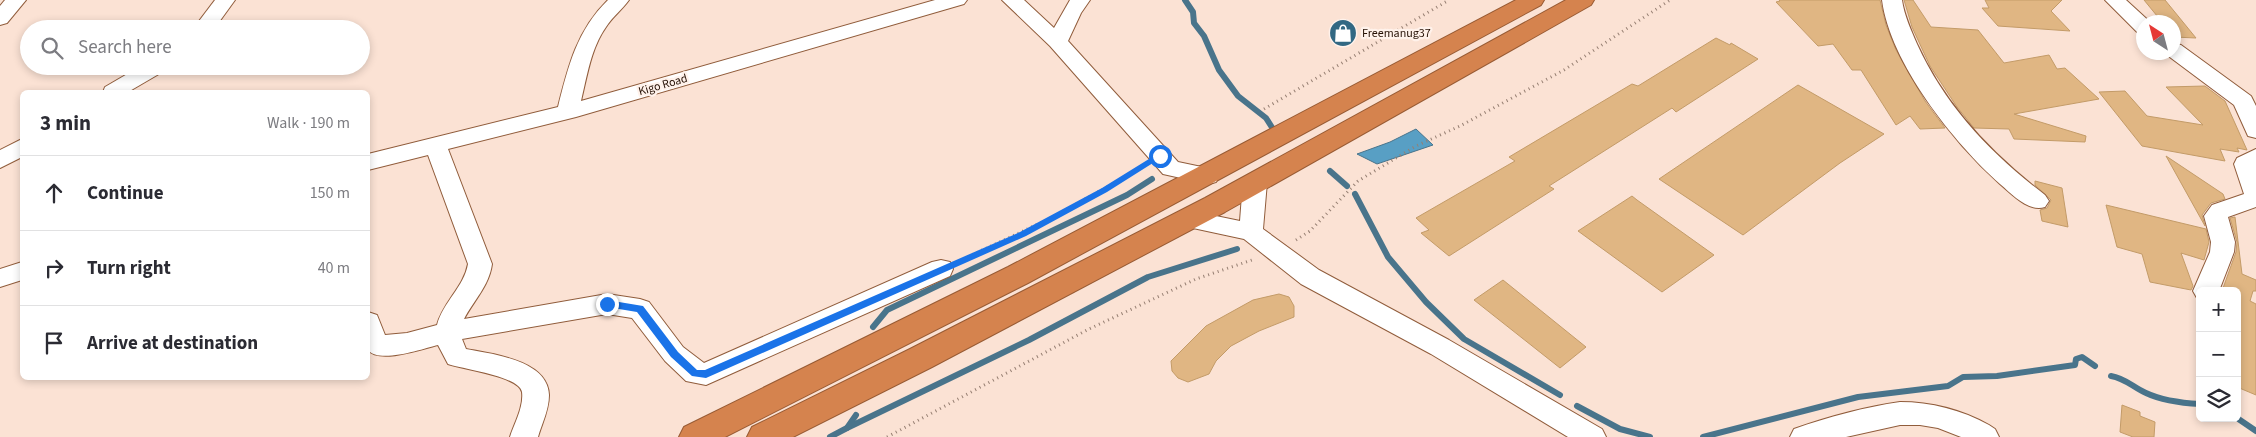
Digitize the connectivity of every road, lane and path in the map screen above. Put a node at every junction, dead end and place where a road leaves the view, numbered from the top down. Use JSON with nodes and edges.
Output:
{"nodes":[{"id":1,"x":16,"y":0,"type":"edge"},
{"id":2,"x":225,"y":0,"type":"edge"},
{"id":3,"x":619,"y":0,"type":"edge"},
{"id":4,"x":957,"y":0,"type":"edge"},
{"id":5,"x":1012,"y":0,"type":"edge"},
{"id":6,"x":1080,"y":0,"type":"edge"},
{"id":7,"x":1449,"y":0,"type":"edge"},
{"id":8,"x":1533,"y":0,"type":"edge"},
{"id":9,"x":1583,"y":0,"type":"edge"},
{"id":10,"x":1670,"y":0,"type":"edge"},
{"id":11,"x":1892,"y":0,"type":"edge"},
{"id":12,"x":2115,"y":0,"type":"edge"},
{"id":13,"x":0,"y":19,"type":"edge"},
{"id":14,"x":210,"y":20,"type":"edge"},
{"id":15,"x":2136,"y":20,"type":"edge"},
{"id":16,"x":1057,"y":42,"type":"junction"},
{"id":17,"x":2181,"y":55,"type":"edge"},
{"id":18,"x":142,"y":75,"type":"edge"},
{"id":19,"x":116,"y":90,"type":"edge"},
{"id":20,"x":1264,"y":109,"type":"dead end"},
{"id":21,"x":568,"y":112,"type":"junction"},
{"id":22,"x":2256,"y":132,"type":"edge"},
{"id":23,"x":435,"y":144,"type":"junction"},
{"id":24,"x":20,"y":148,"type":"edge"},
{"id":25,"x":0,"y":155,"type":"edge"},
{"id":26,"x":2256,"y":157,"type":"edge"},
{"id":27,"x":0,"y":160,"type":"edge"},
{"id":28,"x":370,"y":161,"type":"edge"},
{"id":29,"x":1165,"y":162,"type":"junction"},
{"id":30,"x":0,"y":165,"type":"edge"},
{"id":31,"x":1208,"y":176,"type":"junction"},
{"id":32,"x":1255,"y":182,"type":"junction"},
{"id":33,"x":2256,"y":195,"type":"edge"},
{"id":34,"x":1169,"y":196,"type":"junction"},
{"id":35,"x":2036,"y":201,"type":"dead end"},
{"id":36,"x":1187,"y":219,"type":"junction"},
{"id":37,"x":1251,"y":232,"type":"junction"},
{"id":38,"x":1277,"y":252,"type":"junction"},
{"id":39,"x":941,"y":269,"type":"joint"},
{"id":40,"x":20,"y":272,"type":"edge"},
{"id":41,"x":0,"y":278,"type":"edge"},
{"id":42,"x":2208,"y":287,"type":"edge"},
{"id":43,"x":370,"y":331,"type":"edge"},
{"id":44,"x":447,"y":332,"type":"junction"},
{"id":45,"x":524,"y":437,"type":"edge"},
{"id":46,"x":695,"y":437,"type":"edge"},
{"id":47,"x":764,"y":437,"type":"edge"},
{"id":48,"x":886,"y":437,"type":"edge"},
{"id":49,"x":1592,"y":437,"type":"edge"},
{"id":50,"x":1804,"y":437,"type":"edge"},
{"id":51,"x":1985,"y":437,"type":"edge"}],
"edges":[{"from":1,"to":13,"type":"street"},
{"from":2,"to":14,"type":"street"},
{"from":3,"to":21,"type":"street"},
{"from":4,"to":21,"type":"street","name":"Kigo Road"},
{"from":5,"to":16,"type":"street"},
{"from":6,"to":16,"type":"street"},
{"from":7,"to":20,"type":"path"},
{"from":8,"to":31,"type":"highway"},
{"from":9,"to":32,"type":"highway"},
{"from":10,"to":38,"type":"path"},
{"from":11,"to":35,"type":"street"},
{"from":12,"to":15,"type":"street"},
{"from":16,"to":29,"type":"street"},
{"from":17,"to":22,"type":"street"},
{"from":18,"to":19,"type":"street"},
{"from":21,"to":23,"type":"street","name":"Kigo Road"},
{"from":23,"to":28,"type":"street","name":"Kigo Road"},
{"from":23,"to":44,"type":"street"},
{"from":24,"to":27,"type":"street"},
{"from":25,"to":27,"type":"street"},
{"from":26,"to":33,"type":"street"},
{"from":27,"to":30,"type":"street"},
{"from":29,"to":31,"type":"street"},
{"from":29,"to":34,"type":"street"},
{"from":29,"to":39,"type":"path"},
{"from":31,"to":34,"type":"highway"},
{"from":32,"to":36,"type":"highway"},
{"from":32,"to":37,"type":"street"},
{"from":33,"to":42,"type":"street"},
{"from":34,"to":46,"type":"highway"},
{"from":36,"to":37,"type":"street"},
{"from":36,"to":47,"type":"highway"},
{"from":37,"to":38,"type":"street"},
{"from":38,"to":48,"type":"path"},
{"from":38,"to":49,"type":"street"},
{"from":39,"to":44,"type":"street"},
{"from":40,"to":41,"type":"street"},
{"from":43,"to":44,"type":"street"},
{"from":44,"to":45,"type":"street"},
{"from":50,"to":51,"type":"street"}]}
